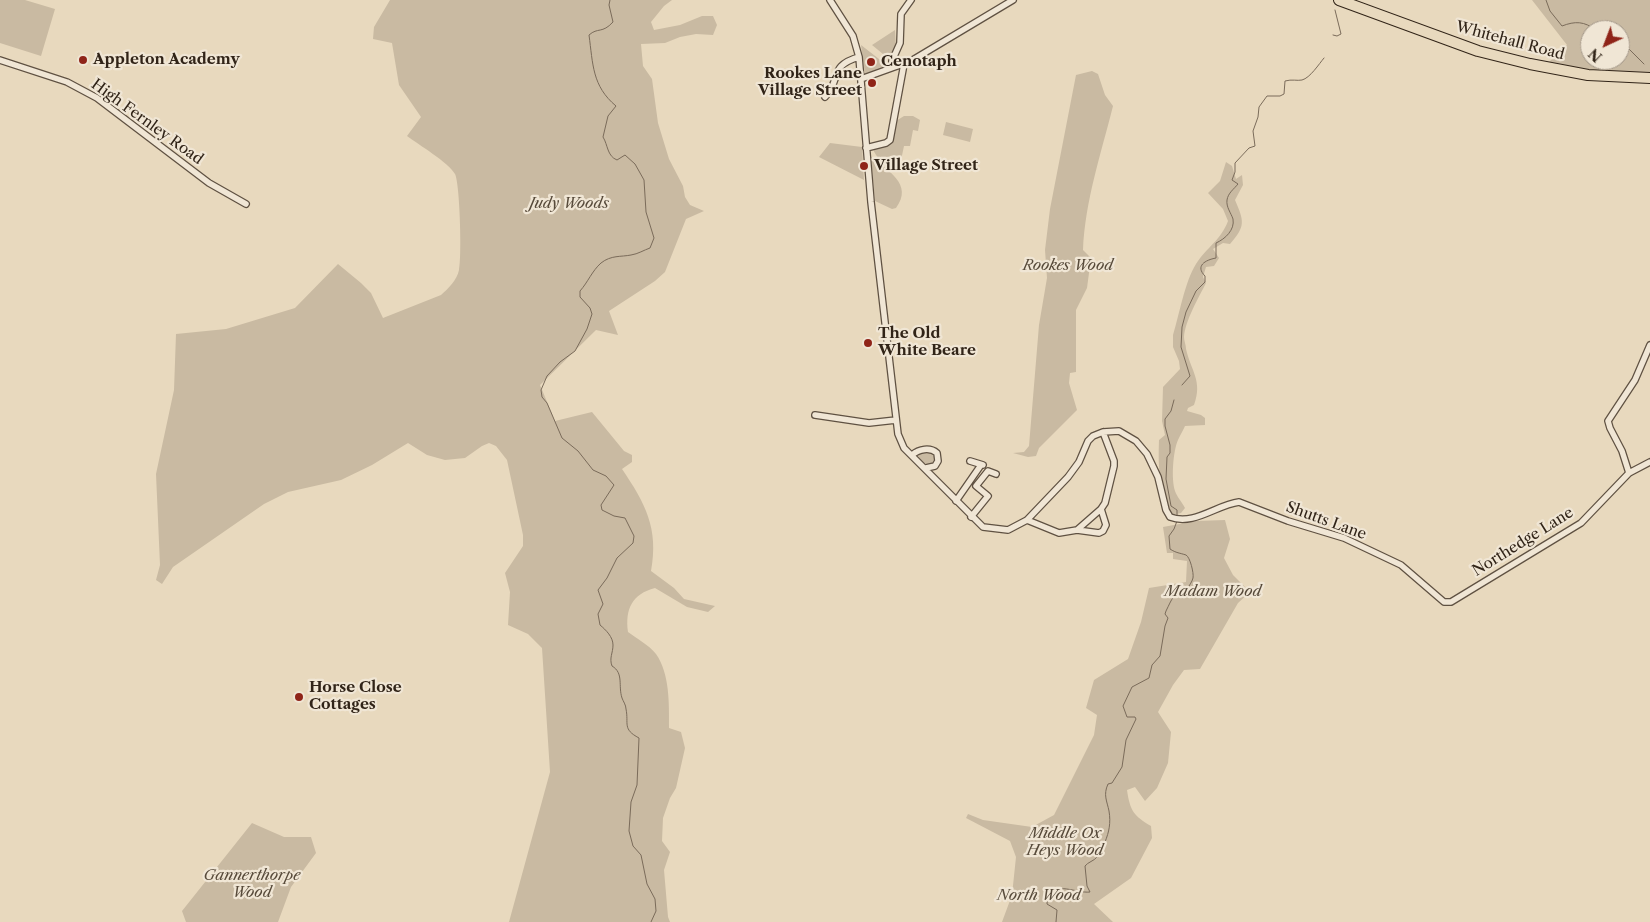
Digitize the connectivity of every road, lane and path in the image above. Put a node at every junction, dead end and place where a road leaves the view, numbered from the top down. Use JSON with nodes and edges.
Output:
{"nodes":[{"id":1,"x":830,"y":0,"type":"edge"},
{"id":2,"x":911,"y":0,"type":"edge"},
{"id":3,"x":1013,"y":0,"type":"edge"},
{"id":4,"x":1339,"y":0,"type":"edge"},
{"id":5,"x":859,"y":57,"type":"junction"},
{"id":6,"x":0,"y":60,"type":"edge"},
{"id":7,"x":904,"y":64,"type":"junction"},
{"id":8,"x":894,"y":67,"type":"junction"},
{"id":9,"x":1650,"y":78,"type":"edge"},
{"id":10,"x":862,"y":79,"type":"junction"},
{"id":11,"x":824,"y":98,"type":"dead end"},
{"id":12,"x":866,"y":148,"type":"junction"},
{"id":13,"x":246,"y":204,"type":"dead end"},
{"id":14,"x":1650,"y":345,"type":"edge"},
{"id":15,"x":815,"y":415,"type":"dead end"},
{"id":16,"x":896,"y":420,"type":"junction"},
{"id":17,"x":1103,"y":432,"type":"junction"},
{"id":18,"x":912,"y":455,"type":"junction"},
{"id":19,"x":970,"y":460,"type":"dead end"},
{"id":20,"x":1650,"y":462,"type":"edge"},
{"id":21,"x":926,"y":468,"type":"junction"},
{"id":22,"x":1629,"y":472,"type":"junction"},
{"id":23,"x":996,"y":474,"type":"dead end"},
{"id":24,"x":956,"y":501,"type":"junction"},
{"id":25,"x":1101,"y":509,"type":"junction"},
{"id":26,"x":971,"y":517,"type":"junction"},
{"id":27,"x":1027,"y":520,"type":"junction"},
{"id":28,"x":1078,"y":530,"type":"junction"},
{"id":29,"x":1451,"y":602,"type":"joint"}],
"edges":[{"from":1,"to":5,"type":"street"},
{"from":2,"to":8,"type":"street"},
{"from":3,"to":7,"type":"street"},
{"from":4,"to":9,"type":"highway","name":"Whitehall Road"},
{"from":5,"to":10,"type":"street"},
{"from":5,"to":11,"type":"street"},
{"from":6,"to":13,"type":"street","name":"High Fernley Road"},
{"from":7,"to":8,"type":"street"},
{"from":7,"to":12,"type":"street"},
{"from":8,"to":10,"type":"street"},
{"from":10,"to":12,"type":"street"},
{"from":12,"to":16,"type":"street"},
{"from":14,"to":22,"type":"street"},
{"from":15,"to":16,"type":"street"},
{"from":16,"to":18,"type":"street"},
{"from":17,"to":25,"type":"street"},
{"from":17,"to":27,"type":"street"},
{"from":17,"to":29,"type":"street","name":"Shutts Lane"},
{"from":18,"to":21,"type":"street"},
{"from":18,"to":21,"type":"street"},
{"from":19,"to":24,"type":"street"},
{"from":20,"to":22,"type":"street","name":"Northedge Lane"},
{"from":21,"to":24,"type":"street"},
{"from":22,"to":29,"type":"street","name":"Northedge Lane"},
{"from":23,"to":26,"type":"street"},
{"from":24,"to":26,"type":"street"},
{"from":25,"to":28,"type":"street"},
{"from":25,"to":28,"type":"street"},
{"from":26,"to":27,"type":"street"},
{"from":27,"to":28,"type":"street"}]}
